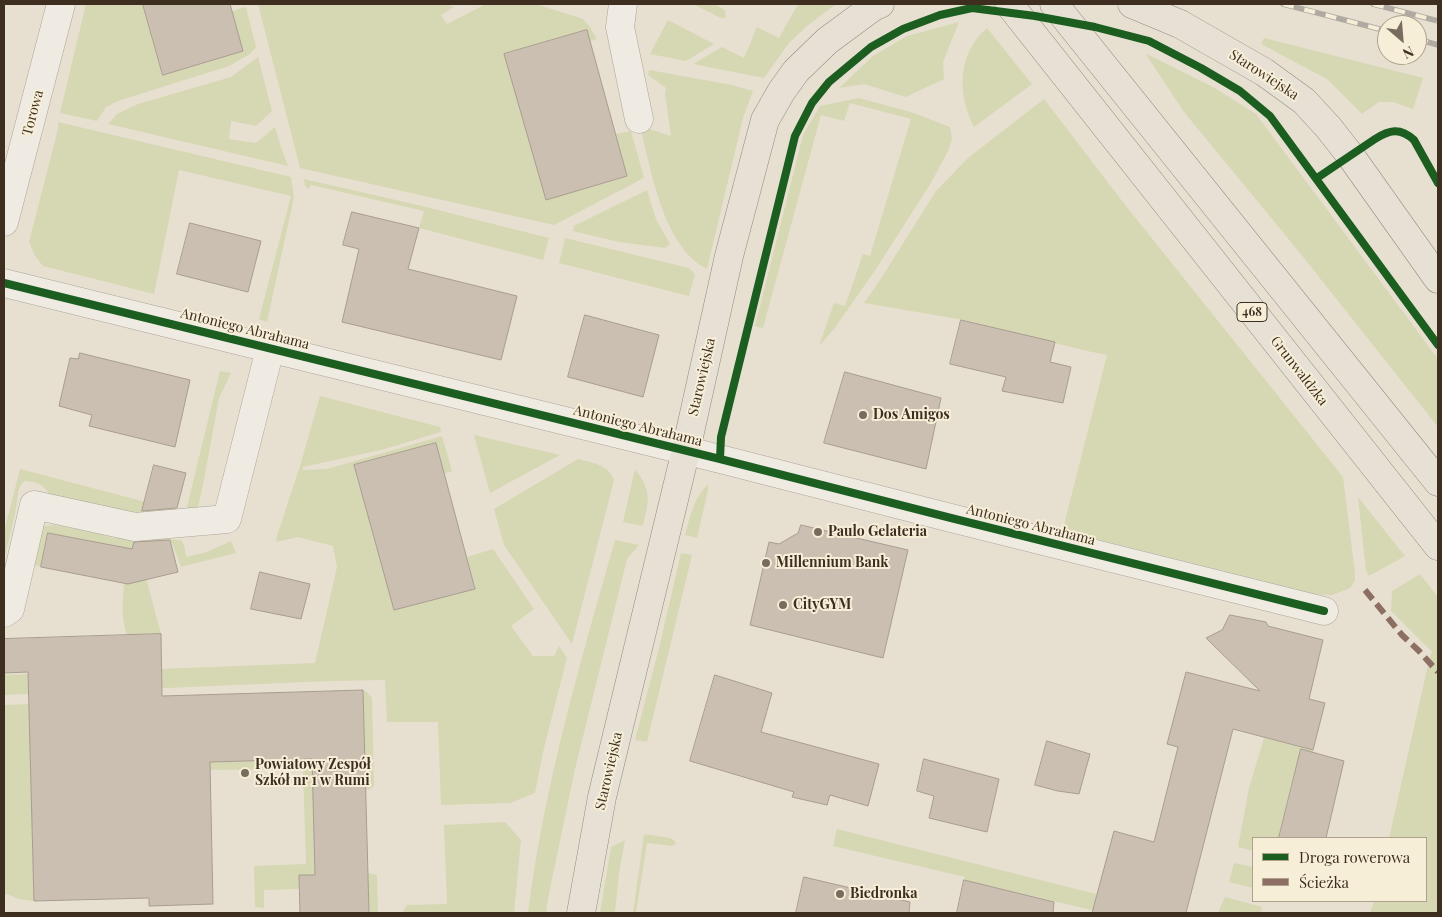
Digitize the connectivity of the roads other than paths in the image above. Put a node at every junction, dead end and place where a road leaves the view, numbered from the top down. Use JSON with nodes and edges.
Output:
{"nodes":[{"id":1,"x":61,"y":4,"type":"edge"},
{"id":2,"x":623,"y":4,"type":"edge"},
{"id":3,"x":880,"y":4,"type":"edge"},
{"id":4,"x":1009,"y":4,"type":"edge"},
{"id":5,"x":1054,"y":4,"type":"edge"},
{"id":6,"x":1132,"y":4,"type":"edge"},
{"id":7,"x":639,"y":119,"type":"dead end"},
{"id":8,"x":4,"y":222,"type":"edge"},
{"id":9,"x":1438,"y":278,"type":"edge"},
{"id":10,"x":4,"y":283,"type":"edge"},
{"id":11,"x":270,"y":348,"type":"junction"},
{"id":12,"x":686,"y":450,"type":"junction"},
{"id":13,"x":1438,"y":482,"type":"edge"},
{"id":14,"x":1438,"y":546,"type":"edge"},
{"id":15,"x":1324,"y":611,"type":"dead end"},
{"id":16,"x":4,"y":612,"type":"edge"},
{"id":17,"x":580,"y":913,"type":"edge"}],
"edges":[{"from":1,"to":8,"type":"street","name":"Torowa"},
{"from":2,"to":7,"type":"street"},
{"from":3,"to":12,"type":"main road","name":"Starowiejska"},
{"from":4,"to":14,"type":"main road","name":"Grunwaldzka","number":"468"},
{"from":5,"to":13,"type":"main road"},
{"from":6,"to":9,"type":"main road","name":"Starowiejska"},
{"from":10,"to":11,"type":"street","name":"Antoniego Abrahama"},
{"from":11,"to":12,"type":"street","name":"Antoniego Abrahama"},
{"from":11,"to":16,"type":"street"},
{"from":12,"to":15,"type":"street","name":"Antoniego Abrahama"},
{"from":12,"to":17,"type":"main road","name":"Starowiejska"}]}
